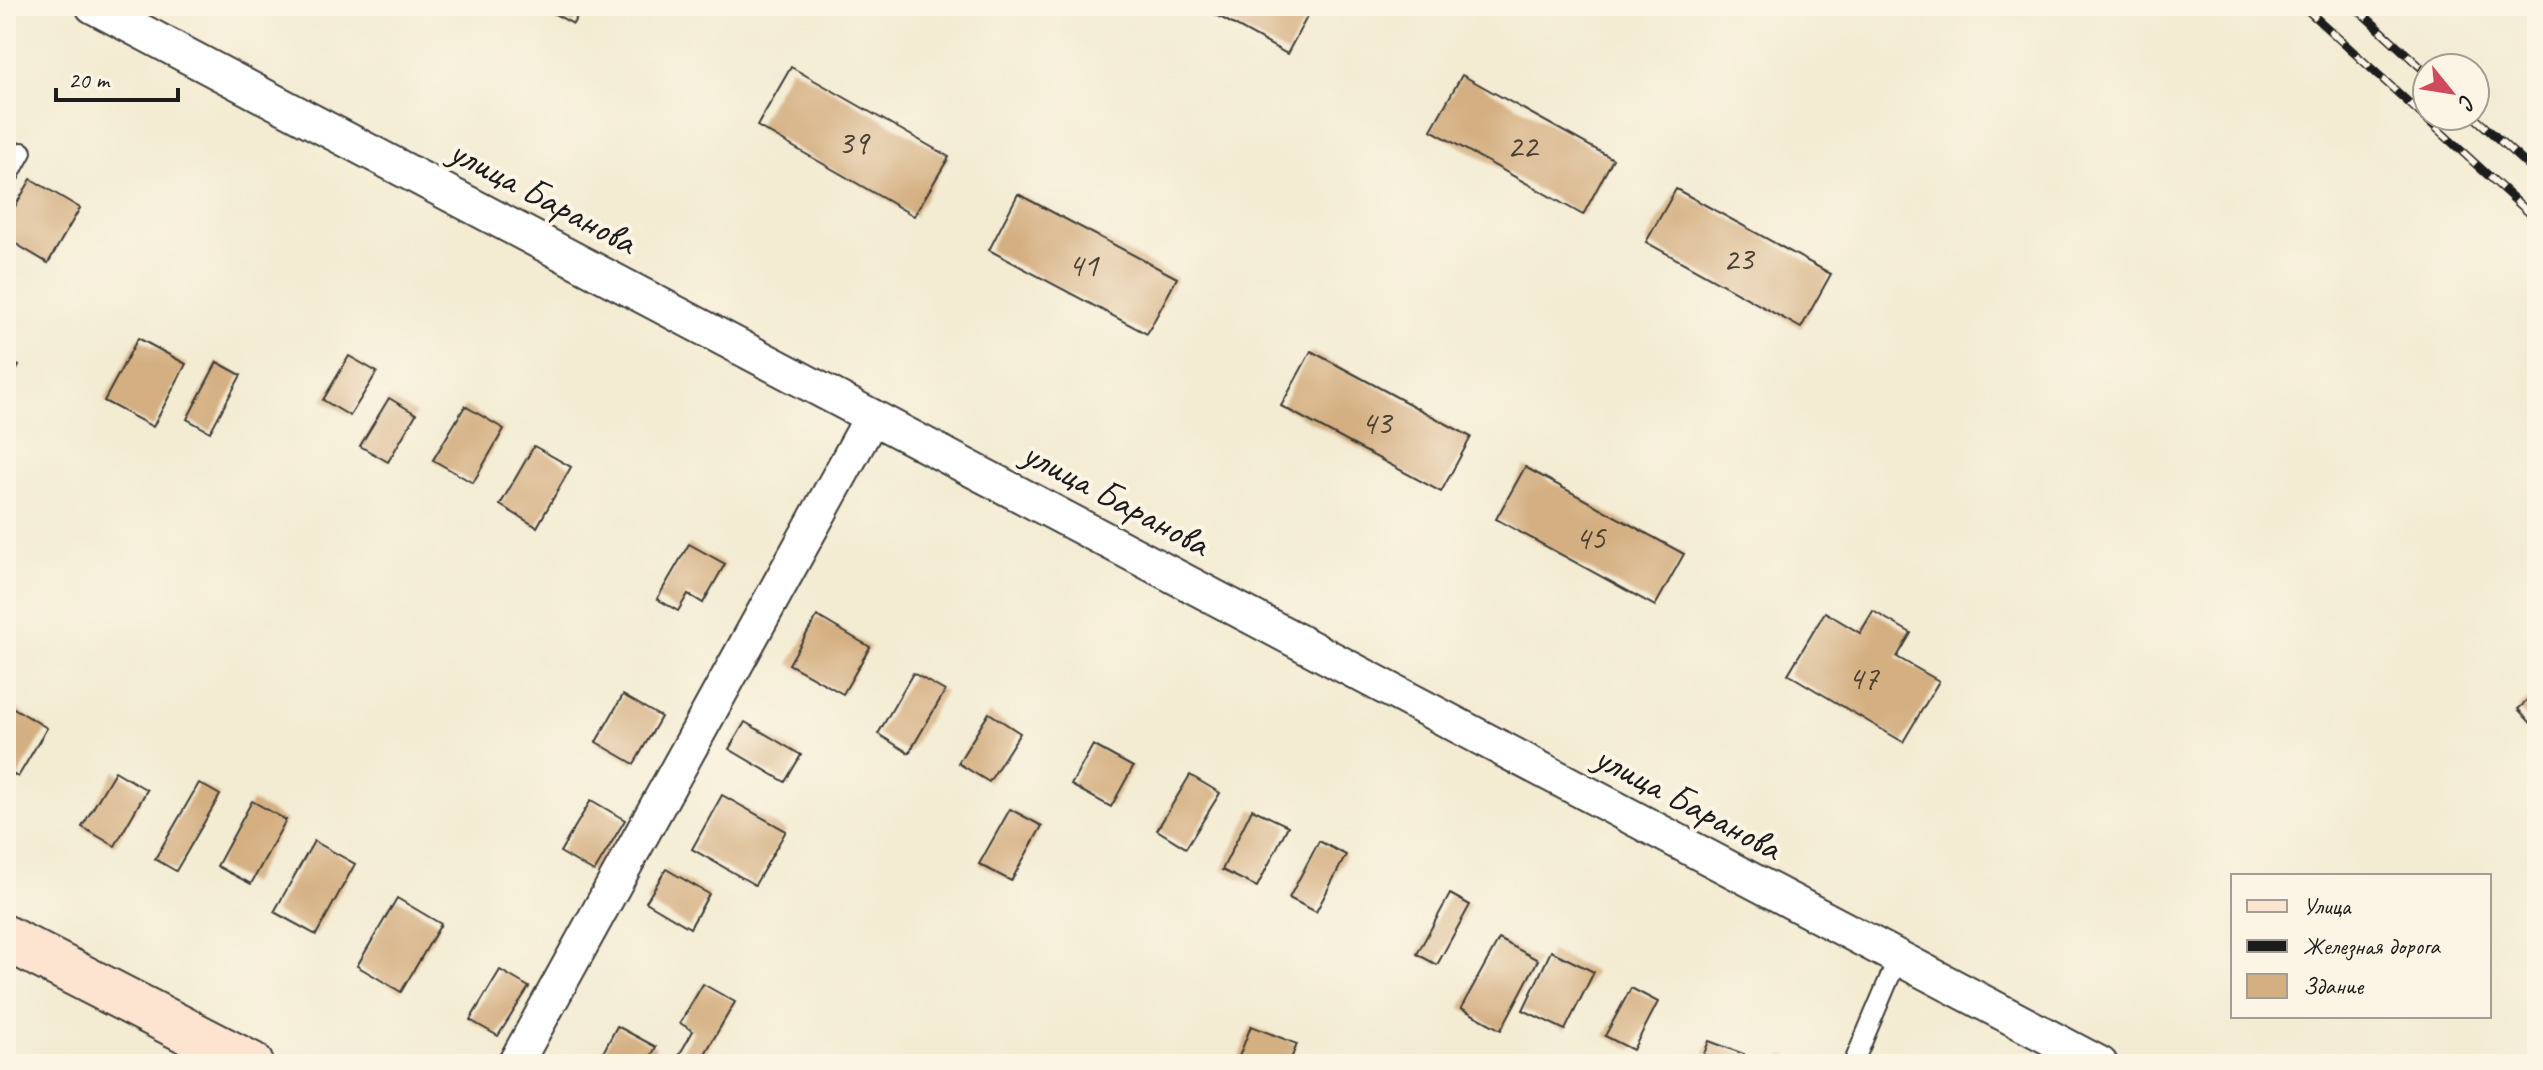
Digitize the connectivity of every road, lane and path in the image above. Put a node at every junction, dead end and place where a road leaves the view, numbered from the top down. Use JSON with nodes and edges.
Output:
{"nodes":[{"id":1,"x":93,"y":6,"type":"edge"},
{"id":2,"x":22,"y":152,"type":"dead end"},
{"id":3,"x":6,"y":181,"type":"edge"},
{"id":4,"x":872,"y":417,"type":"junction"},
{"id":5,"x":6,"y":938,"type":"edge"},
{"id":6,"x":1897,"y":960,"type":"junction"},
{"id":7,"x":251,"y":1064,"type":"edge"},
{"id":8,"x":515,"y":1064,"type":"edge"},
{"id":9,"x":1853,"y":1064,"type":"edge"},
{"id":10,"x":2100,"y":1064,"type":"edge"}],
"edges":[{"from":1,"to":4,"type":"street","name":"улица Баранова"},
{"from":2,"to":3,"type":"lane"},
{"from":4,"to":6,"type":"street","name":"улица Баранова"},
{"from":4,"to":8,"type":"street"},
{"from":5,"to":7,"type":"street"},
{"from":6,"to":9,"type":"lane"},
{"from":6,"to":10,"type":"street","name":"улица Баранова"}]}
